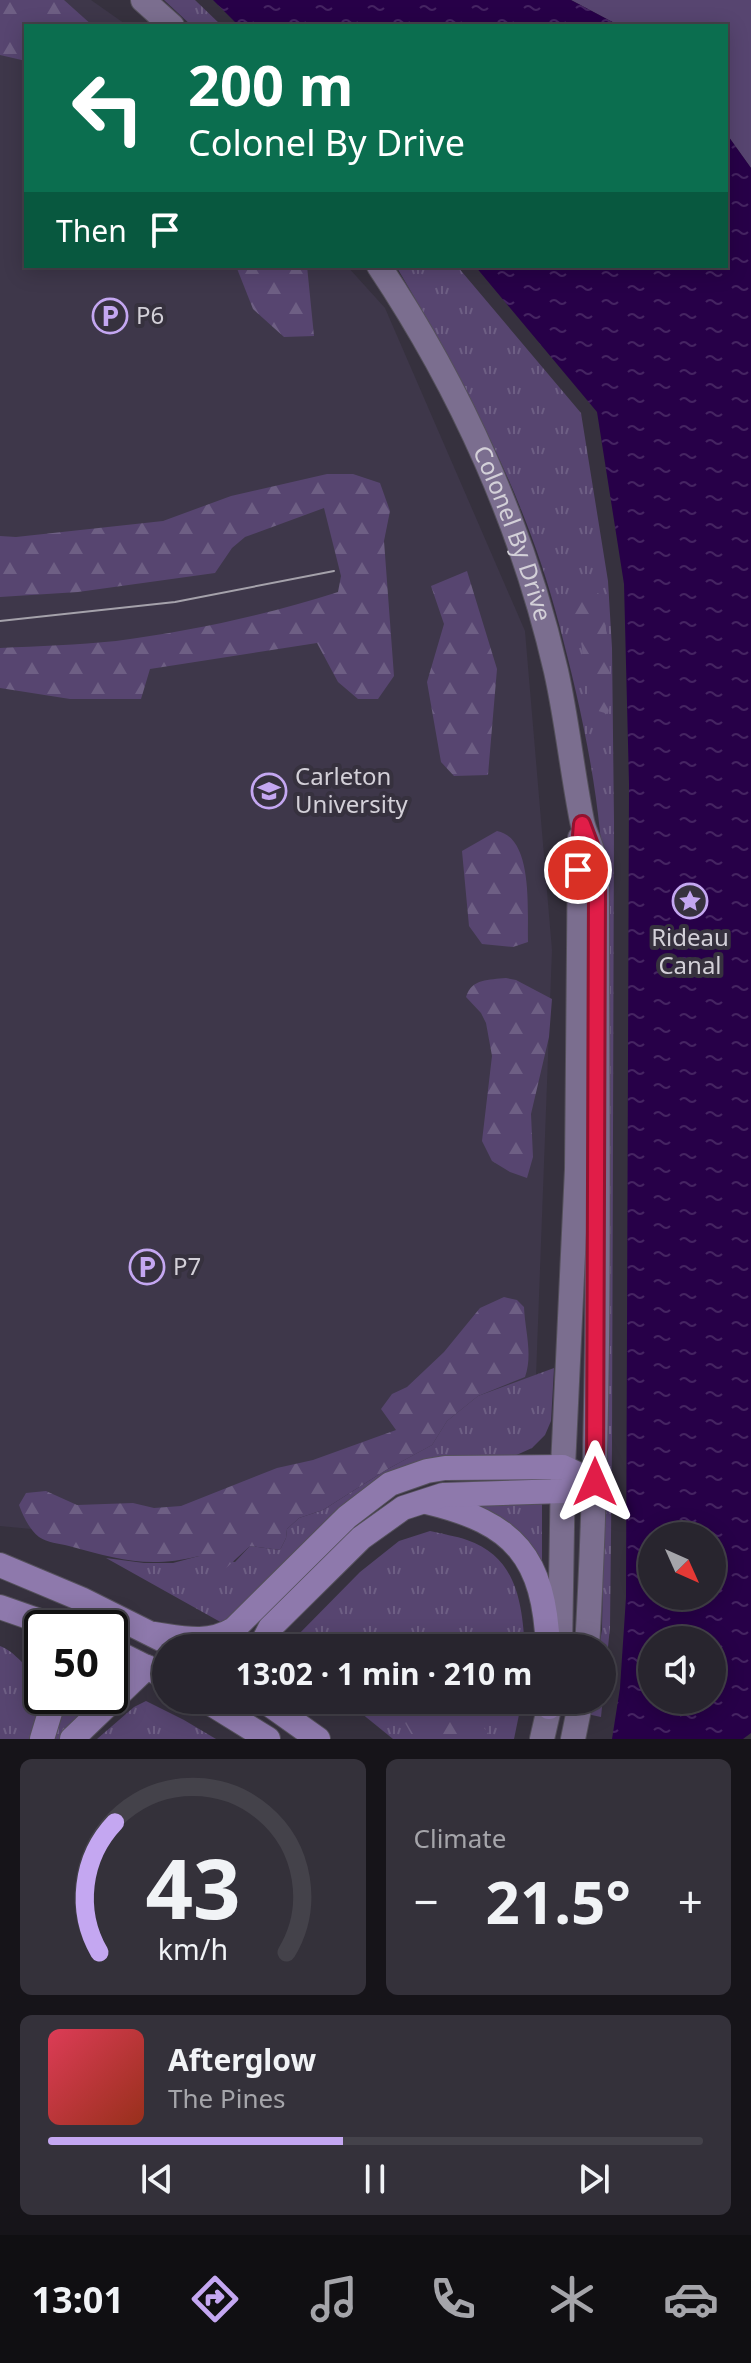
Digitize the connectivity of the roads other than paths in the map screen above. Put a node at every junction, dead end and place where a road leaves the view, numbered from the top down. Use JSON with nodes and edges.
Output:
{"nodes":[{"id":1,"x":143,"y":0,"type":"edge"},
{"id":2,"x":170,"y":24,"type":"edge"},
{"id":3,"x":380,"y":268,"type":"edge"},
{"id":4,"x":582,"y":824,"type":"junction"},
{"id":5,"x":564,"y":1479,"type":"junction"},
{"id":6,"x":595,"y":1482,"type":"junction"},
{"id":7,"x":420,"y":1501,"type":"junction"},
{"id":8,"x":0,"y":1565,"type":"edge"},
{"id":9,"x":0,"y":1607,"type":"edge"},
{"id":10,"x":24,"y":1617,"type":"edge"},
{"id":11,"x":154,"y":1634,"type":"edge"},
{"id":12,"x":224,"y":1634,"type":"edge"},
{"id":13,"x":267,"y":1634,"type":"edge"},
{"id":14,"x":547,"y":1634,"type":"edge"},
{"id":15,"x":560,"y":1634,"type":"edge"},
{"id":16,"x":588,"y":1634,"type":"edge"},
{"id":17,"x":128,"y":1658,"type":"edge"},
{"id":18,"x":152,"y":1670,"type":"edge"},
{"id":19,"x":152,"y":1675,"type":"edge"},
{"id":20,"x":50,"y":1714,"type":"edge"},
{"id":21,"x":228,"y":1714,"type":"edge"},
{"id":22,"x":285,"y":1714,"type":"edge"},
{"id":23,"x":547,"y":1714,"type":"edge"},
{"id":24,"x":578,"y":1714,"type":"edge"},
{"id":25,"x":42,"y":1739,"type":"edge"},
{"id":26,"x":72,"y":1739,"type":"edge"},
{"id":27,"x":268,"y":1739,"type":"edge"},
{"id":28,"x":318,"y":1739,"type":"edge"},
{"id":29,"x":542,"y":1739,"type":"edge"},
{"id":30,"x":573,"y":1739,"type":"edge"}],
"edges":[{"from":1,"to":2,"type":"main road"},
{"from":3,"to":4,"type":"main road","name":"Colonel By Drive"},
{"from":4,"to":5,"type":"main road","name":"Colonel By Drive"},
{"from":4,"to":6,"type":"main road","name":"Colonel By Drive"},
{"from":5,"to":6,"type":"main road"},
{"from":5,"to":7,"type":"main road"},
{"from":5,"to":12,"type":"main road"},
{"from":5,"to":15,"type":"main road","name":"Colonel By Drive"},
{"from":6,"to":16,"type":"main road","name":"Colonel By Drive"},
{"from":7,"to":13,"type":"main road"},
{"from":7,"to":14,"type":"main road"},
{"from":8,"to":11,"type":"main road"},
{"from":9,"to":10,"type":"main road"},
{"from":17,"to":18,"type":"main road"},
{"from":19,"to":26,"type":"main road"},
{"from":20,"to":25,"type":"main road"},
{"from":21,"to":27,"type":"main road"},
{"from":22,"to":28,"type":"main road"},
{"from":23,"to":29,"type":"main road"},
{"from":24,"to":30,"type":"main road"}]}
